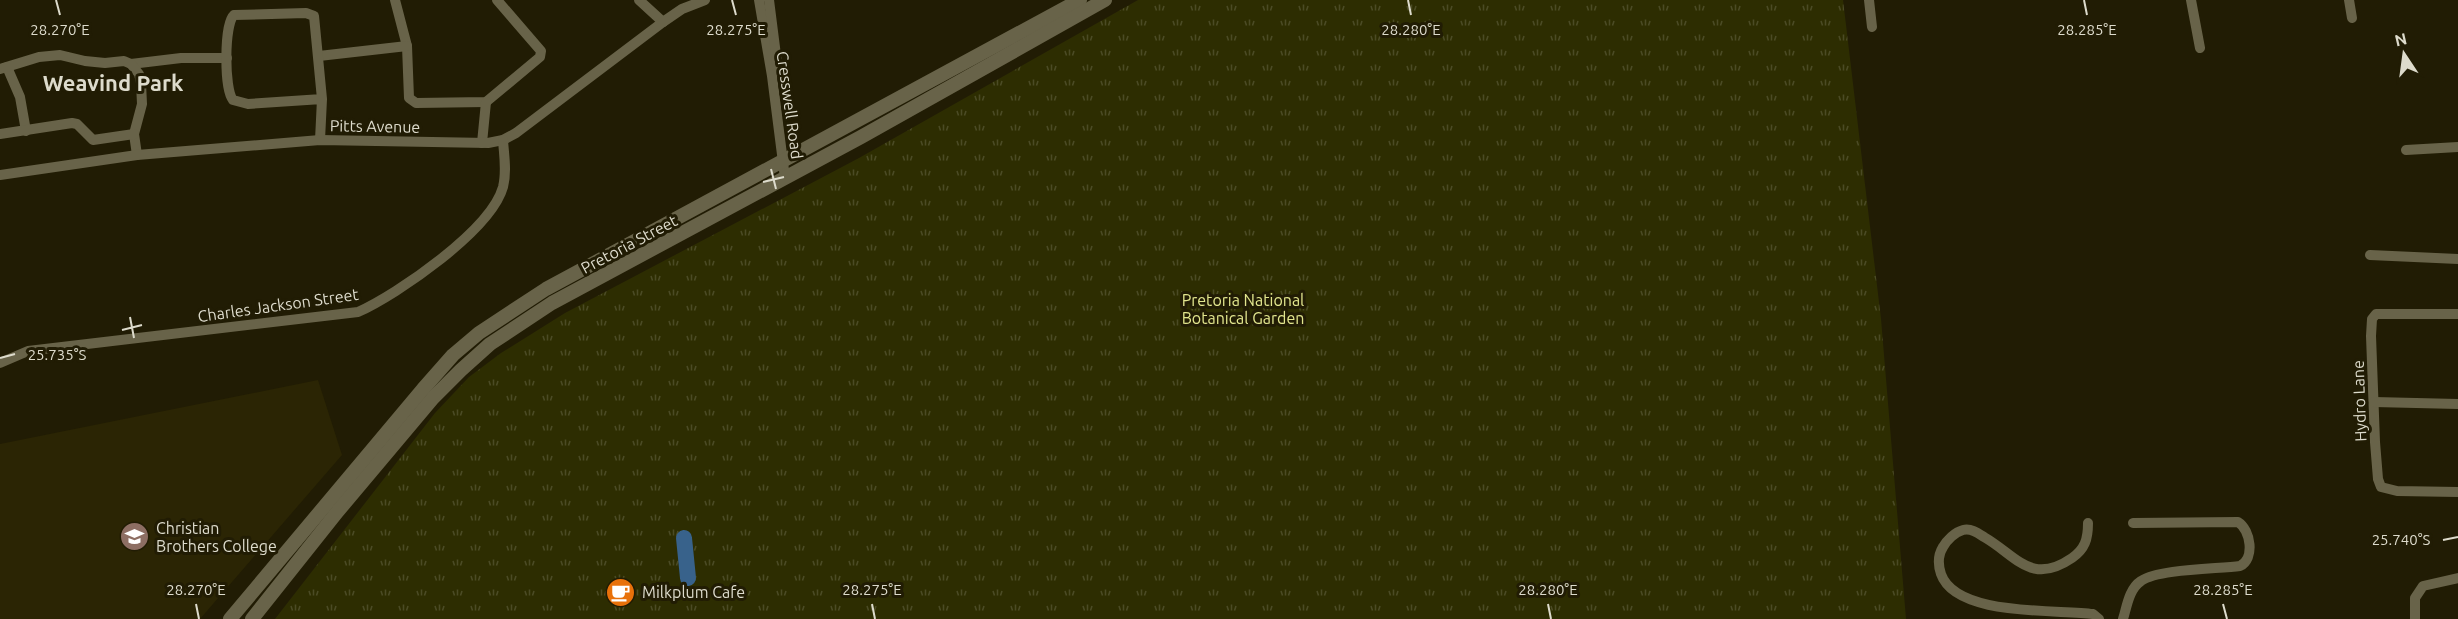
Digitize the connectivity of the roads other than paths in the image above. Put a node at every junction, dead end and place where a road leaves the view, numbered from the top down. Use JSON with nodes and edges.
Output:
{"nodes":[{"id":1,"x":395,"y":0,"type":"edge"},
{"id":2,"x":497,"y":0,"type":"edge"},
{"id":3,"x":639,"y":0,"type":"edge"},
{"id":4,"x":705,"y":0,"type":"edge"},
{"id":5,"x":759,"y":0,"type":"edge"},
{"id":6,"x":769,"y":0,"type":"edge"},
{"id":7,"x":1080,"y":0,"type":"edge"},
{"id":8,"x":1105,"y":0,"type":"edge"},
{"id":9,"x":1869,"y":0,"type":"edge"},
{"id":10,"x":2192,"y":0,"type":"edge"},
{"id":11,"x":2349,"y":0,"type":"edge"},
{"id":12,"x":2352,"y":18,"type":"dead end"},
{"id":13,"x":663,"y":22,"type":"junction"},
{"id":14,"x":1872,"y":27,"type":"dead end"},
{"id":15,"x":407,"y":46,"type":"junction"},
{"id":16,"x":2200,"y":48,"type":"dead end"},
{"id":17,"x":319,"y":56,"type":"junction"},
{"id":18,"x":227,"y":58,"type":"junction"},
{"id":19,"x":131,"y":64,"type":"junction"},
{"id":20,"x":3,"y":68,"type":"edge"},
{"id":21,"x":322,"y":99,"type":"junction"},
{"id":22,"x":486,"y":102,"type":"junction"},
{"id":23,"x":26,"y":131,"type":"junction"},
{"id":24,"x":0,"y":134,"type":"edge"},
{"id":25,"x":134,"y":134,"type":"junction"},
{"id":26,"x":320,"y":140,"type":"junction"},
{"id":27,"x":503,"y":140,"type":"junction"},
{"id":28,"x":482,"y":143,"type":"junction"},
{"id":29,"x":2458,"y":147,"type":"edge"},
{"id":30,"x":2406,"y":150,"type":"dead end"},
{"id":31,"x":137,"y":155,"type":"junction"},
{"id":32,"x":786,"y":157,"type":"junction"},
{"id":33,"x":0,"y":175,"type":"edge"},
{"id":34,"x":789,"y":176,"type":"junction"},
{"id":35,"x":2370,"y":255,"type":"dead end"},
{"id":36,"x":2458,"y":259,"type":"edge"},
{"id":37,"x":2458,"y":314,"type":"edge"},
{"id":38,"x":0,"y":363,"type":"edge"},
{"id":39,"x":2374,"y":402,"type":"junction"},
{"id":40,"x":2458,"y":404,"type":"edge"},
{"id":41,"x":2458,"y":492,"type":"edge"},
{"id":42,"x":2088,"y":523,"type":"dead end"},
{"id":43,"x":2133,"y":523,"type":"dead end"},
{"id":44,"x":2458,"y":578,"type":"edge"},
{"id":45,"x":230,"y":619,"type":"edge"},
{"id":46,"x":252,"y":619,"type":"edge"},
{"id":47,"x":2099,"y":619,"type":"edge"},
{"id":48,"x":2123,"y":619,"type":"edge"},
{"id":49,"x":2415,"y":619,"type":"edge"}],
"edges":[{"from":1,"to":15,"type":"street"},
{"from":2,"to":22,"type":"street"},
{"from":3,"to":13,"type":"street"},
{"from":4,"to":13,"type":"street","name":"Pitts Avenue"},
{"from":5,"to":32,"type":"street","name":"Cresswell Road"},
{"from":6,"to":32,"type":"street","name":"Cresswell Road"},
{"from":7,"to":32,"type":"main road","name":"Pretoria Street"},
{"from":8,"to":34,"type":"main road","name":"Pretoria Street"},
{"from":9,"to":14,"type":"street"},
{"from":10,"to":16,"type":"street"},
{"from":11,"to":12,"type":"street"},
{"from":13,"to":27,"type":"street","name":"Pitts Avenue"},
{"from":15,"to":17,"type":"street"},
{"from":15,"to":22,"type":"street"},
{"from":17,"to":18,"type":"street"},
{"from":17,"to":21,"type":"street"},
{"from":18,"to":19,"type":"street"},
{"from":18,"to":21,"type":"street"},
{"from":19,"to":20,"type":"street"},
{"from":19,"to":25,"type":"street"},
{"from":20,"to":23,"type":"street"},
{"from":21,"to":26,"type":"street"},
{"from":22,"to":28,"type":"street"},
{"from":23,"to":24,"type":"street"},
{"from":23,"to":25,"type":"street"},
{"from":25,"to":31,"type":"street"},
{"from":26,"to":28,"type":"street","name":"Pitts Avenue"},
{"from":26,"to":31,"type":"street","name":"Pitts Avenue"},
{"from":27,"to":28,"type":"street","name":"Pitts Avenue"},
{"from":27,"to":38,"type":"street","name":"Charles Jackson Street"},
{"from":29,"to":30,"type":"street"},
{"from":31,"to":33,"type":"street","name":"Pitts Avenue"},
{"from":32,"to":34,"type":"street","name":"Cresswell Road"},
{"from":32,"to":45,"type":"main road","name":"Pretoria Street"},
{"from":34,"to":46,"type":"main road","name":"Pretoria Street"},
{"from":35,"to":36,"type":"street"},
{"from":37,"to":39,"type":"street","name":"Hydro Lane"},
{"from":39,"to":40,"type":"street"},
{"from":39,"to":41,"type":"street","name":"Hydro Lane"},
{"from":42,"to":47,"type":"street"},
{"from":43,"to":48,"type":"street"},
{"from":44,"to":49,"type":"street"}]}
